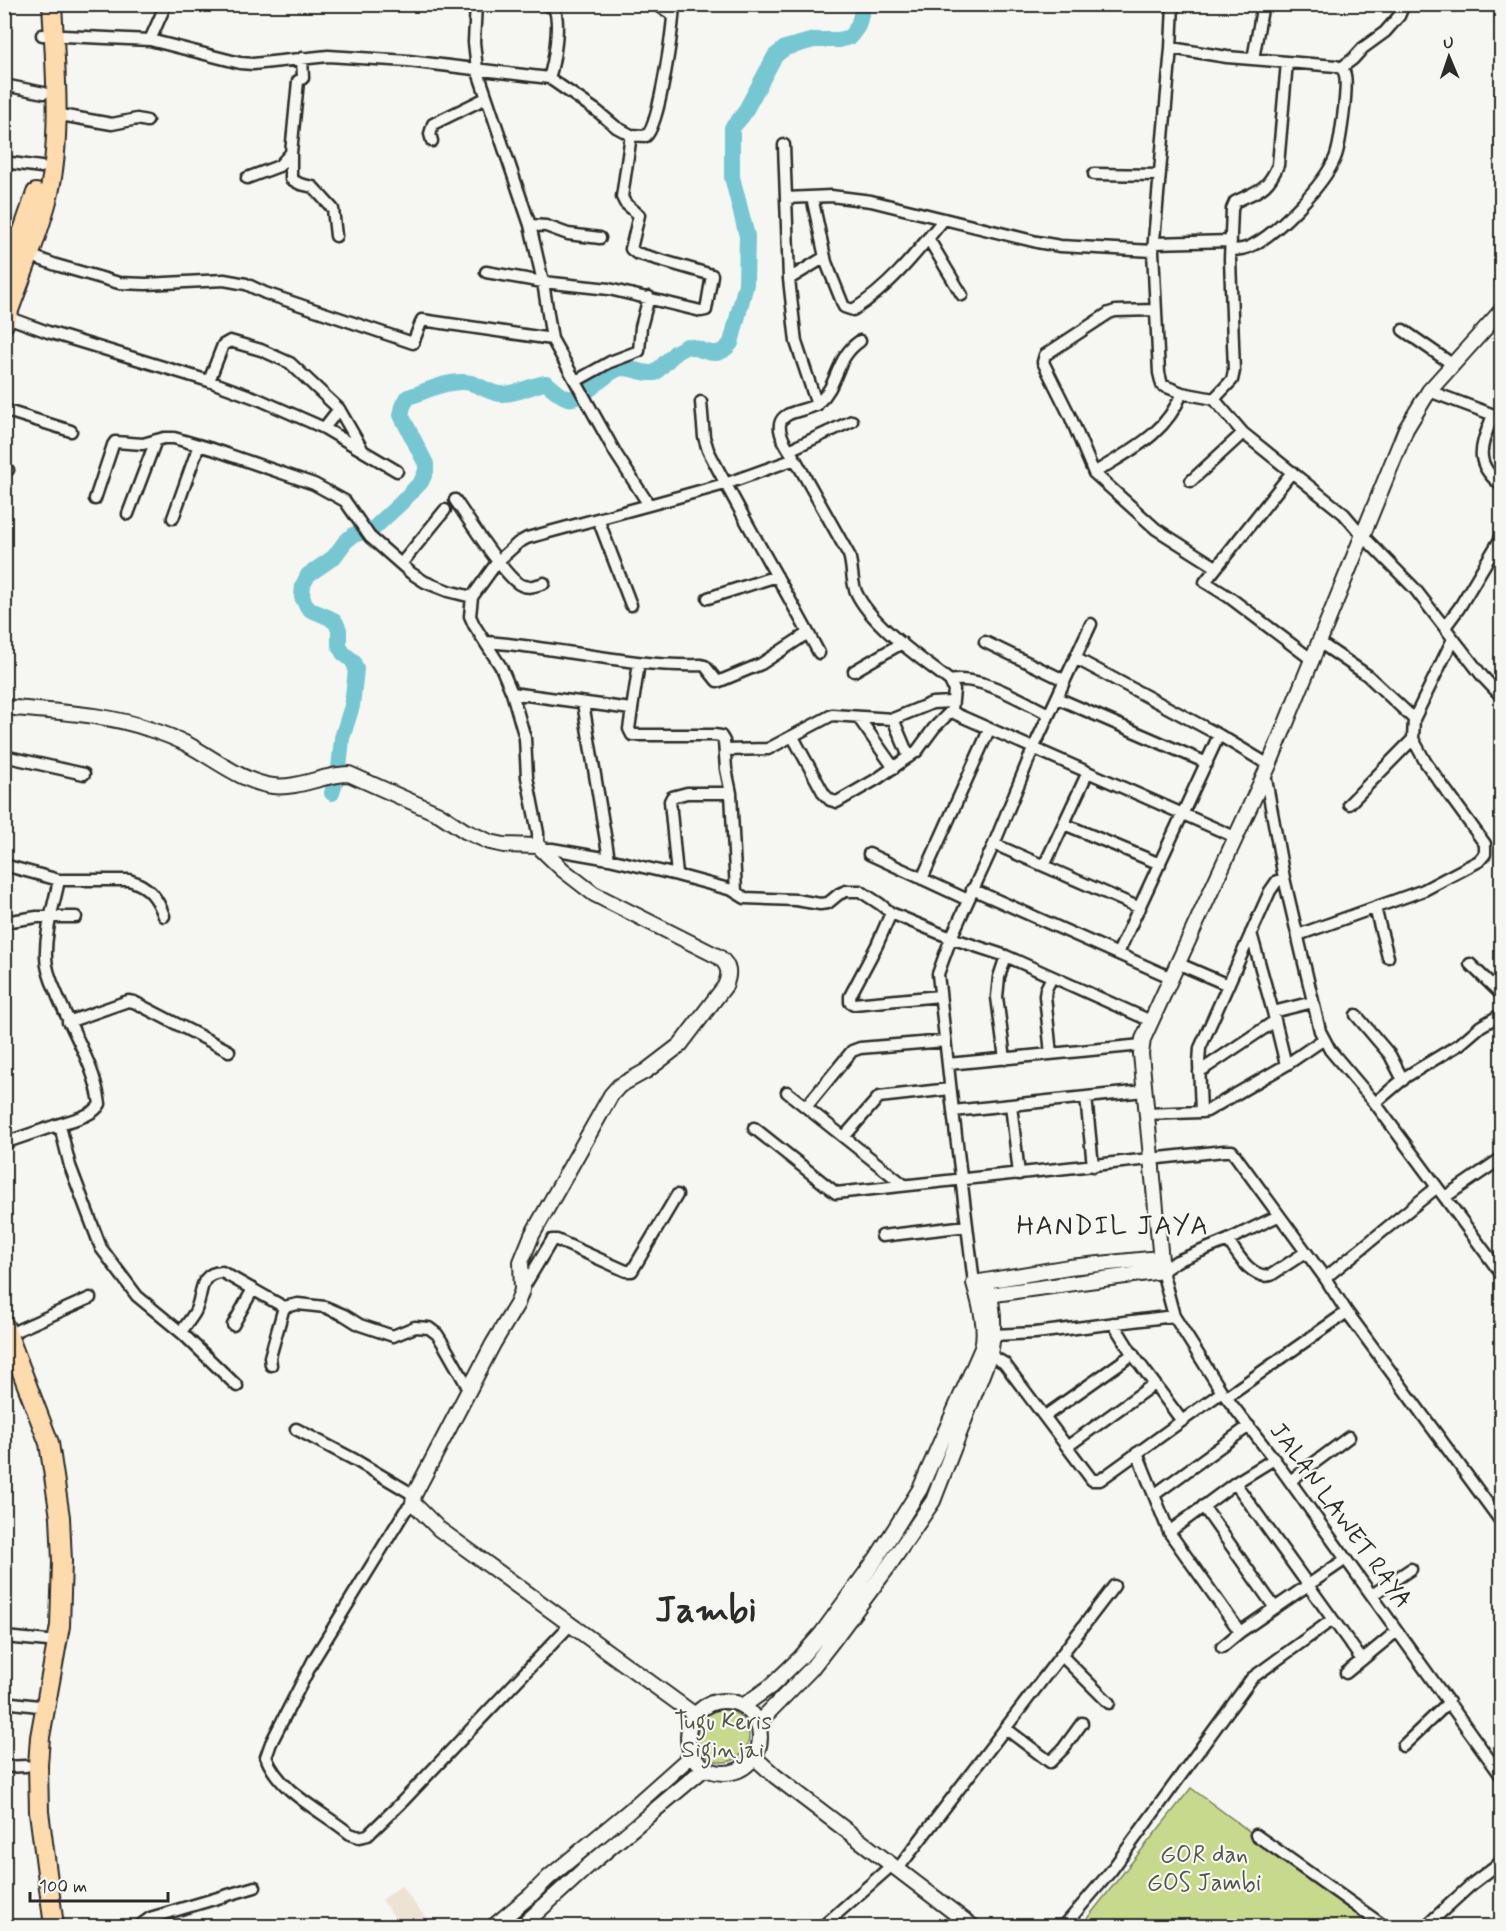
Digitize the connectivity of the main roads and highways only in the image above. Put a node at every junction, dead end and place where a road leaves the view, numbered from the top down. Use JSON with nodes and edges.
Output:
{"nodes":[{"id":1,"x":41,"y":4,"type":"edge"},
{"id":2,"x":52,"y":4,"type":"edge"},
{"id":3,"x":48,"y":35,"type":"junction"},
{"id":4,"x":13,"y":233,"type":"edge"},
{"id":5,"x":4,"y":285,"type":"edge"},
{"id":6,"x":5,"y":319,"type":"edge"},
{"id":7,"x":8,"y":1348,"type":"edge"},
{"id":8,"x":41,"y":1706,"type":"junction"},
{"id":9,"x":44,"y":1926,"type":"edge"},
{"id":10,"x":54,"y":1926,"type":"edge"}],
"edges":[{"from":1,"to":3,"type":"highway"},
{"from":2,"to":3,"type":"highway"},
{"from":3,"to":4,"type":"highway"},
{"from":3,"to":6,"type":"highway"},
{"from":4,"to":5,"type":"highway"},
{"from":7,"to":8,"type":"highway"},
{"from":8,"to":9,"type":"highway"},
{"from":8,"to":10,"type":"highway"}]}
